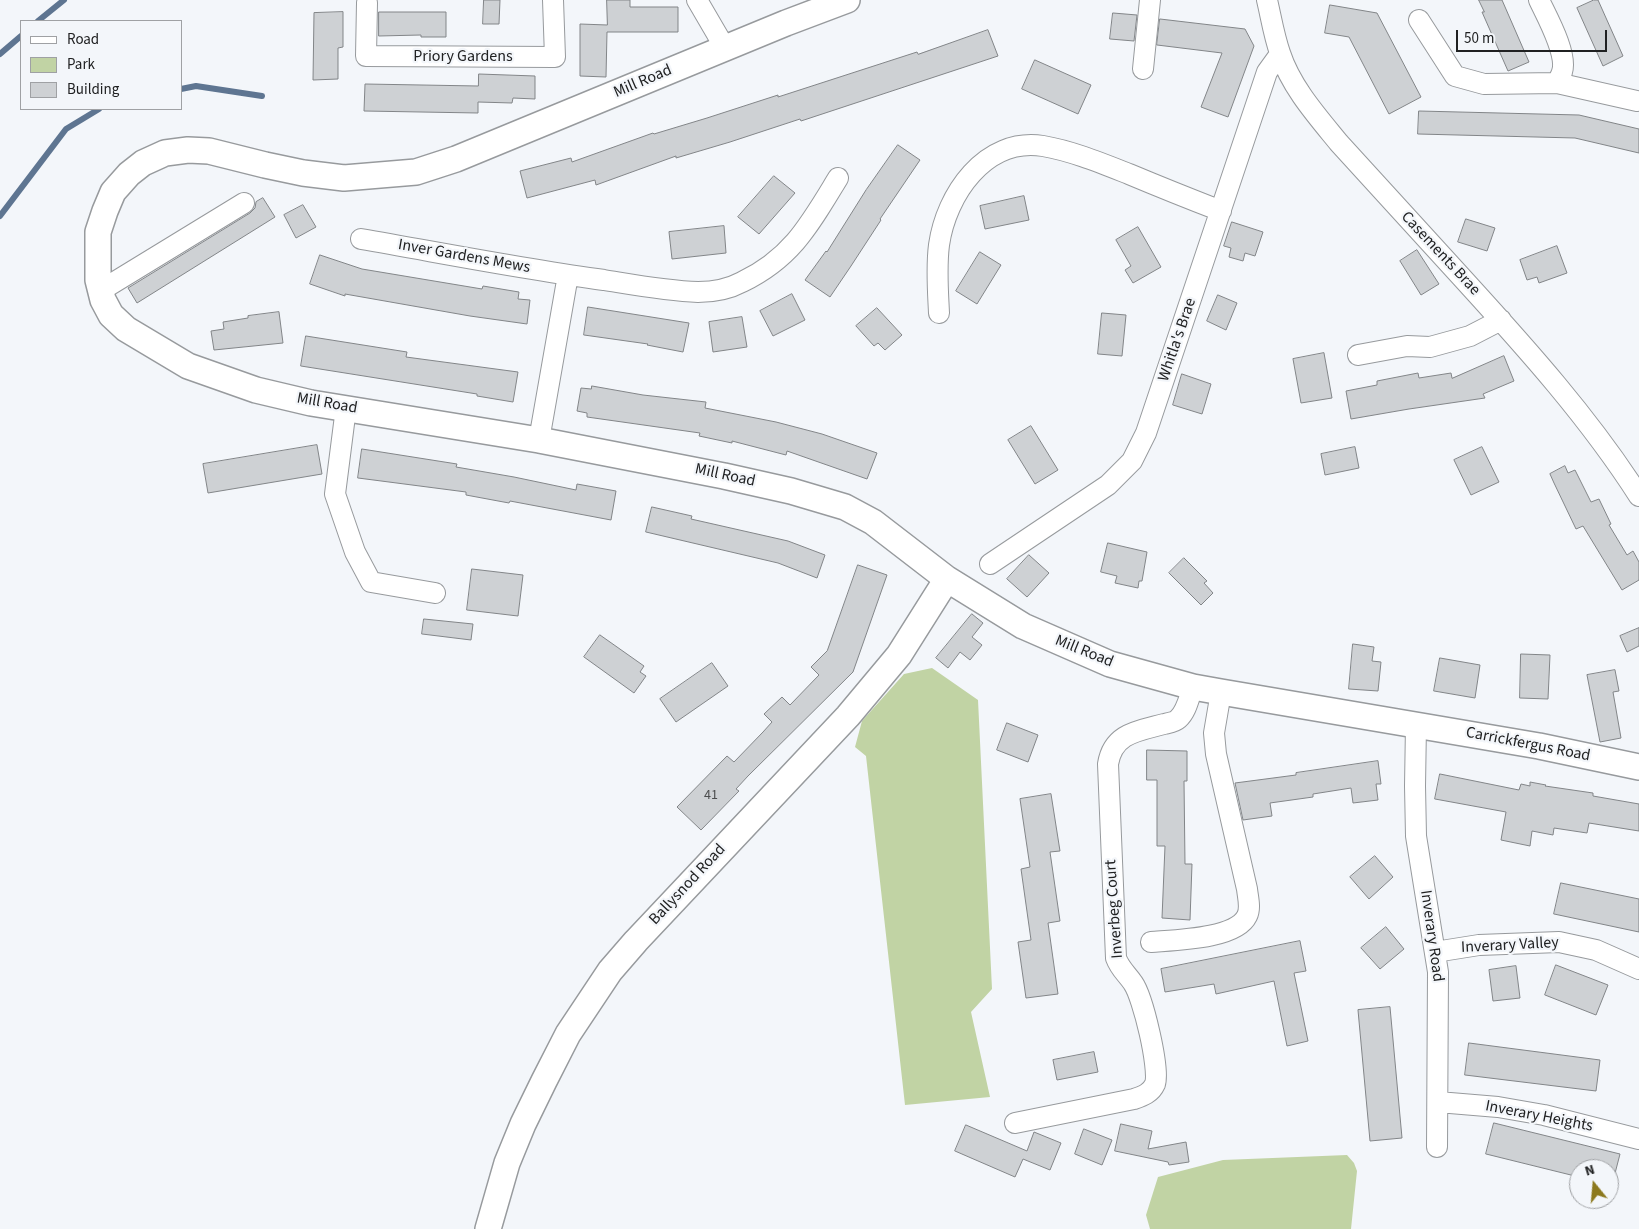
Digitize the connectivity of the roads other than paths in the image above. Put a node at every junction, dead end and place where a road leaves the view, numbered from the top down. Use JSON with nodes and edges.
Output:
{"nodes":[{"id":1,"x":553,"y":0,"type":"edge"},
{"id":2,"x":697,"y":0,"type":"edge"},
{"id":3,"x":847,"y":0,"type":"edge"},
{"id":4,"x":1150,"y":0,"type":"edge"},
{"id":5,"x":1267,"y":0,"type":"edge"},
{"id":6,"x":1539,"y":0,"type":"edge"},
{"id":7,"x":367,"y":3,"type":"dead end"},
{"id":8,"x":1419,"y":20,"type":"dead end"},
{"id":9,"x":725,"y":48,"type":"junction"},
{"id":10,"x":1280,"y":54,"type":"junction"},
{"id":11,"x":1143,"y":69,"type":"dead end"},
{"id":12,"x":1556,"y":83,"type":"junction"},
{"id":13,"x":1637,"y":101,"type":"dead end"},
{"id":14,"x":838,"y":178,"type":"dead end"},
{"id":15,"x":244,"y":203,"type":"dead end"},
{"id":16,"x":1221,"y":211,"type":"junction"},
{"id":17,"x":361,"y":239,"type":"dead end"},
{"id":18,"x":568,"y":275,"type":"junction"},
{"id":19,"x":100,"y":291,"type":"junction"},
{"id":20,"x":939,"y":314,"type":"dead end"},
{"id":21,"x":1501,"y":320,"type":"junction"},
{"id":22,"x":1358,"y":355,"type":"dead end"},
{"id":23,"x":346,"y":408,"type":"junction"},
{"id":24,"x":539,"y":440,"type":"junction"},
{"id":25,"x":1639,"y":496,"type":"edge"},
{"id":26,"x":990,"y":564,"type":"dead end"},
{"id":27,"x":947,"y":579,"type":"junction"},
{"id":28,"x":436,"y":593,"type":"dead end"},
{"id":29,"x":1193,"y":687,"type":"junction"},
{"id":30,"x":1221,"y":692,"type":"junction"},
{"id":31,"x":1416,"y":725,"type":"junction"},
{"id":32,"x":1639,"y":767,"type":"edge"},
{"id":33,"x":1151,"y":942,"type":"dead end"},
{"id":34,"x":1436,"y":952,"type":"junction"},
{"id":35,"x":1639,"y":969,"type":"edge"},
{"id":36,"x":1438,"y":1102,"type":"junction"},
{"id":37,"x":1015,"y":1123,"type":"dead end"},
{"id":38,"x":1639,"y":1139,"type":"edge"},
{"id":39,"x":1437,"y":1147,"type":"dead end"},
{"id":40,"x":488,"y":1229,"type":"edge"}],
"edges":[{"from":1,"to":7,"type":"street","name":"Priory Gardens"},
{"from":2,"to":9,"type":"street"},
{"from":3,"to":9,"type":"street","name":"Mill Road"},
{"from":4,"to":11,"type":"street"},
{"from":5,"to":10,"type":"street","name":"Casements Brae"},
{"from":6,"to":12,"type":"street"},
{"from":8,"to":12,"type":"street"},
{"from":9,"to":19,"type":"street","name":"Mill Road"},
{"from":10,"to":16,"type":"street","name":"Whitla's Brae"},
{"from":10,"to":21,"type":"street","name":"Casements Brae"},
{"from":12,"to":13,"type":"street"},
{"from":14,"to":18,"type":"street","name":"Inver Gardens Mews"},
{"from":15,"to":19,"type":"street"},
{"from":16,"to":20,"type":"street"},
{"from":16,"to":26,"type":"street","name":"Whitla's Brae"},
{"from":17,"to":18,"type":"street","name":"Inver Gardens Mews"},
{"from":18,"to":24,"type":"street"},
{"from":19,"to":23,"type":"street","name":"Mill Road"},
{"from":21,"to":22,"type":"street"},
{"from":21,"to":25,"type":"street","name":"Casements Brae"},
{"from":23,"to":24,"type":"street","name":"Mill Road"},
{"from":23,"to":28,"type":"street"},
{"from":24,"to":27,"type":"street","name":"Mill Road"},
{"from":27,"to":29,"type":"street","name":"Mill Road"},
{"from":27,"to":40,"type":"street","name":"Ballysnod Road"},
{"from":29,"to":30,"type":"street","name":"Mill Road"},
{"from":29,"to":37,"type":"street","name":"Inverbeg Court"},
{"from":30,"to":31,"type":"street","name":"Mill Road"},
{"from":30,"to":33,"type":"street"},
{"from":31,"to":32,"type":"street","name":"Carrickfergus Road"},
{"from":31,"to":34,"type":"street","name":"Inverary Road"},
{"from":34,"to":35,"type":"street","name":"Inverary Valley"},
{"from":34,"to":36,"type":"street","name":"Inverary Road"},
{"from":36,"to":38,"type":"street","name":"Inverary Heights"},
{"from":36,"to":39,"type":"street","name":"Inverary Road"}]}
